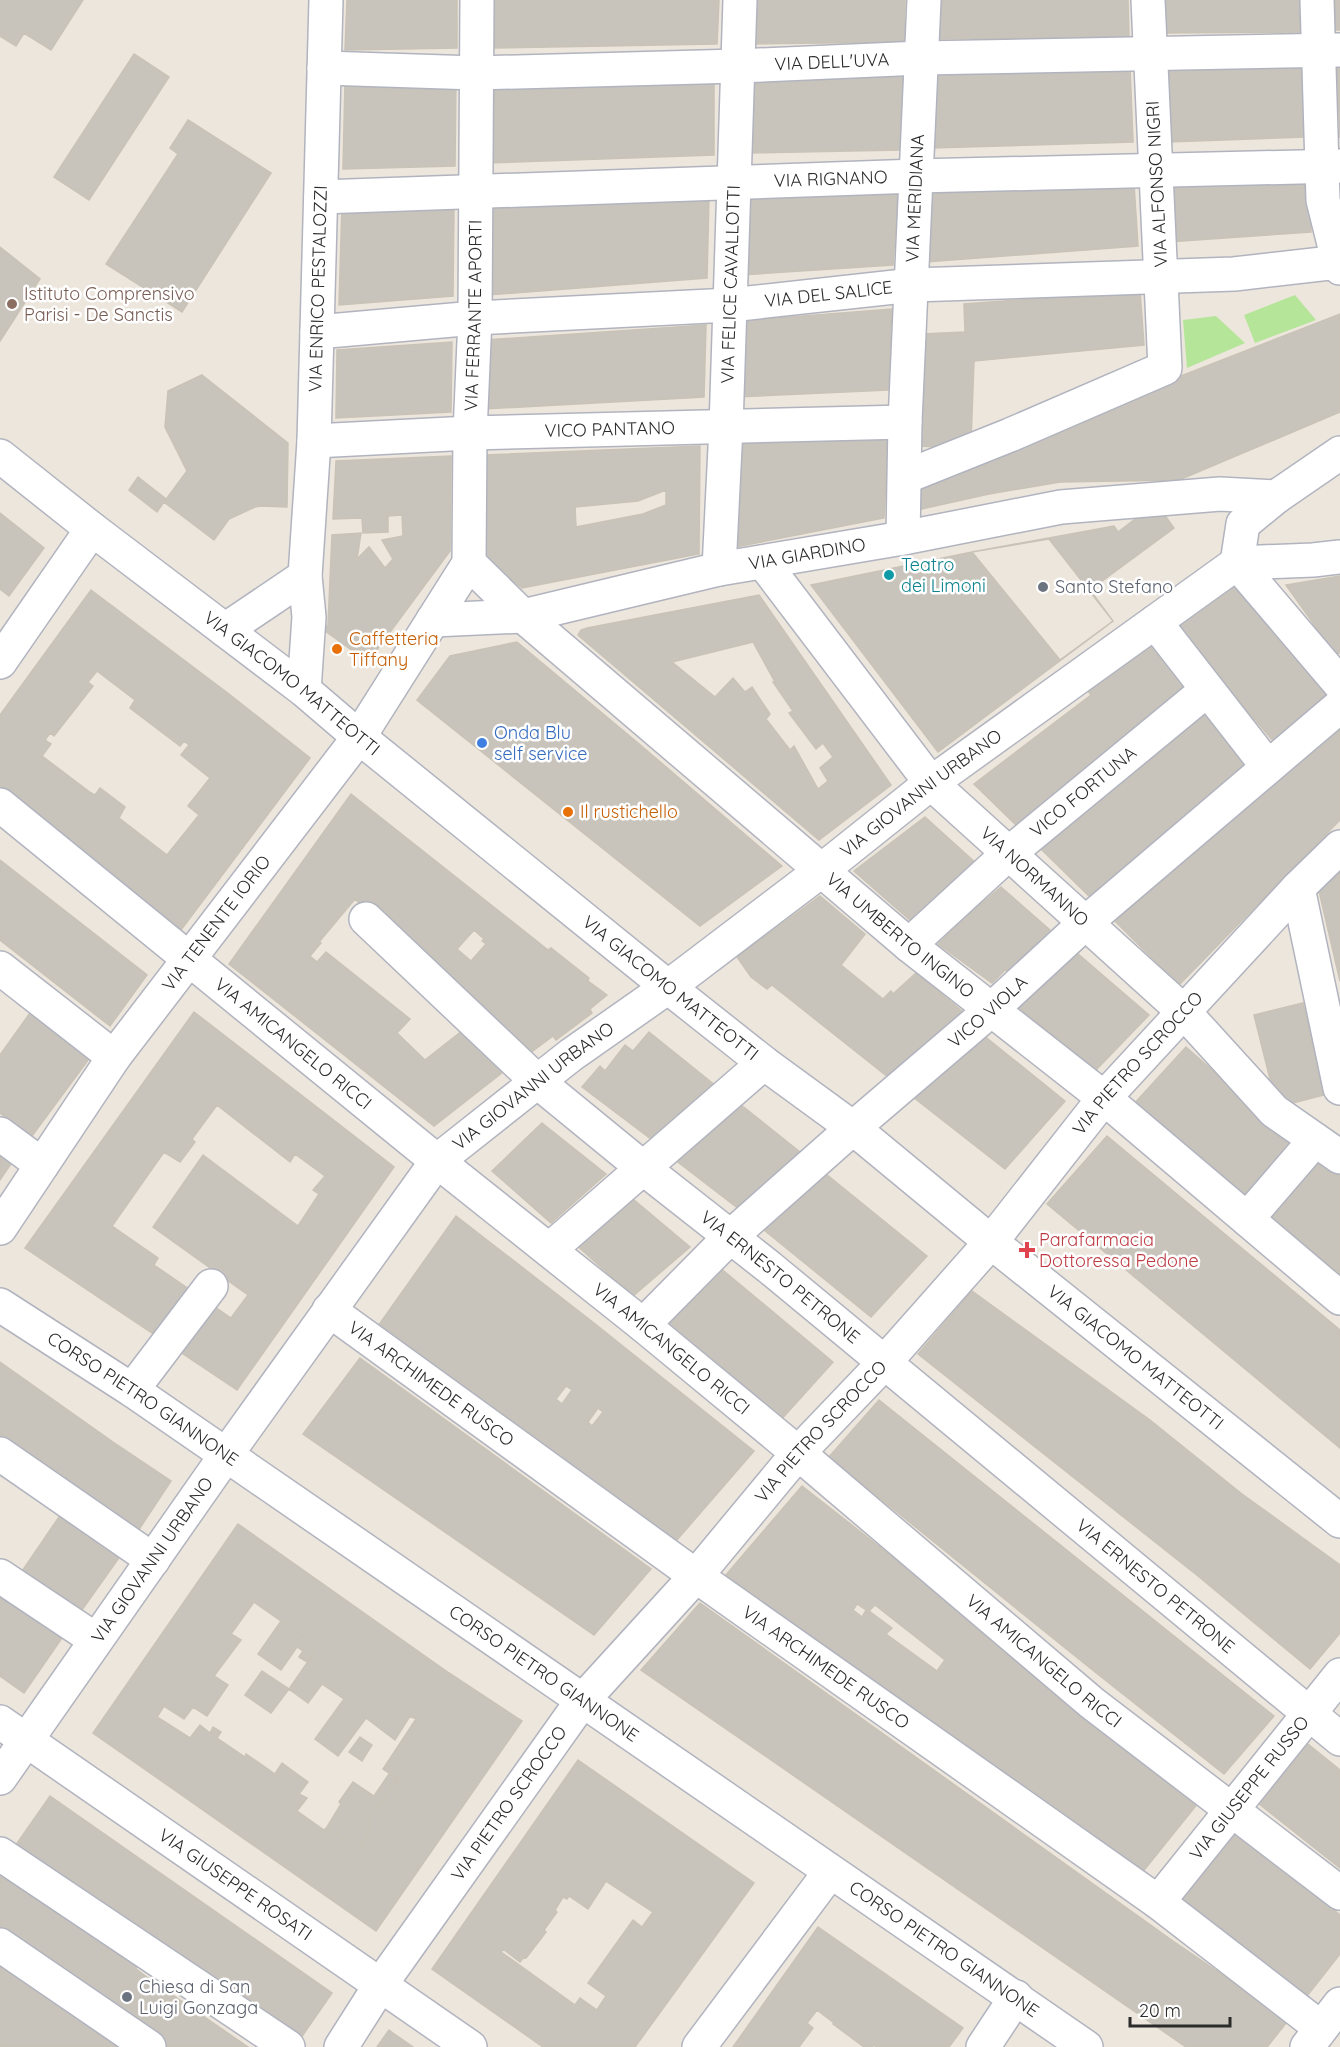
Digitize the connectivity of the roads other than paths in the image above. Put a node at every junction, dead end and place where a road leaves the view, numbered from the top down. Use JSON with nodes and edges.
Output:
{"nodes":[{"id":1,"x":326,"y":0,"type":"edge"},
{"id":2,"x":477,"y":0,"type":"edge"},
{"id":3,"x":740,"y":0,"type":"edge"},
{"id":4,"x":924,"y":0,"type":"edge"},
{"id":5,"x":1148,"y":0,"type":"edge"},
{"id":6,"x":1317,"y":0,"type":"edge"},
{"id":7,"x":1329,"y":51,"type":"edge"},
{"id":8,"x":1151,"y":55,"type":"junction"},
{"id":9,"x":921,"y":58,"type":"junction"},
{"id":10,"x":738,"y":66,"type":"junction"},
{"id":11,"x":324,"y":68,"type":"junction"},
{"id":12,"x":476,"y":73,"type":"junction"},
{"id":13,"x":1331,"y":166,"type":"edge"},
{"id":14,"x":1156,"y":171,"type":"junction"},
{"id":15,"x":917,"y":176,"type":"junction"},
{"id":16,"x":734,"y":183,"type":"junction"},
{"id":17,"x":476,"y":190,"type":"junction"},
{"id":18,"x":321,"y":197,"type":"junction"},
{"id":19,"x":1339,"y":264,"type":"edge"},
{"id":20,"x":1161,"y":277,"type":"junction"},
{"id":21,"x":913,"y":285,"type":"junction"},
{"id":22,"x":730,"y":305,"type":"junction"},
{"id":23,"x":475,"y":318,"type":"junction"},
{"id":24,"x":317,"y":332,"type":"junction"},
{"id":25,"x":905,"y":422,"type":"junction"},
{"id":26,"x":726,"y":427,"type":"junction"},
{"id":27,"x":470,"y":433,"type":"junction"},
{"id":28,"x":314,"y":441,"type":"junction"},
{"id":29,"x":1340,"y":453,"type":"edge"},
{"id":30,"x":0,"y":456,"type":"edge"},
{"id":31,"x":905,"y":477,"type":"junction"},
{"id":32,"x":1276,"y":497,"type":"junction"},
{"id":33,"x":92,"y":529,"type":"junction"},
{"id":34,"x":903,"y":538,"type":"junction"},
{"id":35,"x":1340,"y":557,"type":"edge"},
{"id":36,"x":469,"y":562,"type":"junction"},
{"id":37,"x":763,"y":562,"type":"junction"},
{"id":38,"x":1237,"y":563,"type":"junction"},
{"id":39,"x":719,"y":569,"type":"junction"},
{"id":40,"x":305,"y":576,"type":"junction"},
{"id":41,"x":523,"y":616,"type":"junction"},
{"id":42,"x":433,"y":620,"type":"junction"},
{"id":43,"x":1155,"y":622,"type":"junction"},
{"id":44,"x":225,"y":630,"type":"junction"},
{"id":45,"x":0,"y":662,"type":"edge"},
{"id":46,"x":1336,"y":674,"type":"edge"},
{"id":47,"x":304,"y":690,"type":"junction"},
{"id":48,"x":1207,"y":690,"type":"junction"},
{"id":49,"x":1340,"y":706,"type":"edge"},
{"id":50,"x":359,"y":737,"type":"junction"},
{"id":51,"x":1268,"y":767,"type":"junction"},
{"id":52,"x":931,"y":783,"type":"junction"},
{"id":53,"x":0,"y":805,"type":"edge"},
{"id":54,"x":1340,"y":847,"type":"edge"},
{"id":55,"x":1008,"y":854,"type":"junction"},
{"id":56,"x":822,"y":870,"type":"junction"},
{"id":57,"x":1298,"y":888,"type":"junction"},
{"id":58,"x":366,"y":919,"type":"dead end"},
{"id":59,"x":1084,"y":924,"type":"junction"},
{"id":60,"x":909,"y":945,"type":"junction"},
{"id":61,"x":190,"y":958,"type":"junction"},
{"id":62,"x":0,"y":968,"type":"edge"},
{"id":63,"x":668,"y":987,"type":"junction"},
{"id":64,"x":991,"y":1010,"type":"junction"},
{"id":65,"x":1183,"y":1011,"type":"junction"},
{"id":66,"x":114,"y":1057,"type":"junction"},
{"id":67,"x":764,"y":1063,"type":"junction"},
{"id":68,"x":538,"y":1082,"type":"junction"},
{"id":69,"x":1340,"y":1088,"type":"edge"},
{"id":70,"x":1104,"y":1098,"type":"junction"},
{"id":71,"x":853,"y":1128,"type":"junction"},
{"id":72,"x":0,"y":1134,"type":"edge"},
{"id":73,"x":1328,"y":1148,"type":"edge"},
{"id":74,"x":437,"y":1161,"type":"junction"},
{"id":75,"x":42,"y":1164,"type":"junction"},
{"id":76,"x":643,"y":1168,"type":"junction"},
{"id":77,"x":1247,"y":1219,"type":"junction"},
{"id":78,"x":0,"y":1228,"type":"edge"},
{"id":79,"x":730,"y":1237,"type":"junction"},
{"id":80,"x":991,"y":1242,"type":"junction"},
{"id":81,"x":549,"y":1250,"type":"junction"},
{"id":82,"x":211,"y":1286,"type":"dead end"},
{"id":83,"x":1340,"y":1298,"type":"edge"},
{"id":84,"x":0,"y":1305,"type":"edge"},
{"id":85,"x":329,"y":1310,"type":"junction"},
{"id":86,"x":643,"y":1325,"type":"junction"},
{"id":87,"x":884,"y":1363,"type":"junction"},
{"id":88,"x":132,"y":1390,"type":"junction"},
{"id":89,"x":798,"y":1453,"type":"junction"},
{"id":90,"x":0,"y":1454,"type":"edge"},
{"id":91,"x":226,"y":1455,"type":"junction"},
{"id":92,"x":1340,"y":1521,"type":"edge"},
{"id":93,"x":153,"y":1560,"type":"junction"},
{"id":94,"x":0,"y":1576,"type":"edge"},
{"id":95,"x":696,"y":1576,"type":"junction"},
{"id":96,"x":96,"y":1640,"type":"junction"},
{"id":97,"x":1340,"y":1675,"type":"edge"},
{"id":98,"x":582,"y":1701,"type":"junction"},
{"id":99,"x":1309,"y":1713,"type":"junction"},
{"id":100,"x":13,"y":1731,"type":"edge"},
{"id":101,"x":1340,"y":1739,"type":"edge"},
{"id":102,"x":0,"y":1778,"type":"edge"},
{"id":103,"x":1232,"y":1810,"type":"junction"},
{"id":104,"x":0,"y":1854,"type":"edge"},
{"id":105,"x":830,"y":1872,"type":"junction"},
{"id":106,"x":1340,"y":1893,"type":"edge"},
{"id":107,"x":1158,"y":1902,"type":"junction"},
{"id":108,"x":0,"y":1945,"type":"edge"},
{"id":109,"x":381,"y":1984,"type":"junction"},
{"id":110,"x":1016,"y":1997,"type":"junction"},
{"id":111,"x":1323,"y":2026,"type":"edge"},
{"id":112,"x":149,"y":2047,"type":"edge"},
{"id":113,"x":288,"y":2047,"type":"edge"},
{"id":114,"x":340,"y":2047,"type":"edge"},
{"id":115,"x":470,"y":2047,"type":"edge"},
{"id":116,"x":699,"y":2047,"type":"edge"},
{"id":117,"x":983,"y":2047,"type":"edge"},
{"id":118,"x":1086,"y":2047,"type":"edge"}],
"edges":[{"from":1,"to":11,"type":"street","name":"VIA ENRICO PESTALOZZI"},
{"from":2,"to":12,"type":"street","name":"VIA FERRANTE APORTI"},
{"from":3,"to":10,"type":"street","name":"VIA FELICE CAVALLOTTI"},
{"from":4,"to":9,"type":"street","name":"VIA MERIDIANA"},
{"from":5,"to":8,"type":"street","name":"VIA ALFONSO NIGRI"},
{"from":6,"to":7,"type":"street"},
{"from":7,"to":8,"type":"street","name":"VIA DELL'UVA"},
{"from":7,"to":13,"type":"street"},
{"from":8,"to":9,"type":"street","name":"VIA DELL'UVA"},
{"from":8,"to":14,"type":"street","name":"VIA ALFONSO NIGRI"},
{"from":9,"to":10,"type":"street","name":"VIA DELL'UVA"},
{"from":9,"to":15,"type":"street","name":"VIA MERIDIANA"},
{"from":10,"to":12,"type":"street","name":"VIA DELL'UVA"},
{"from":10,"to":16,"type":"street","name":"VIA FELICE CAVALLOTTI"},
{"from":11,"to":12,"type":"street","name":"VIA DELL'UVA"},
{"from":11,"to":18,"type":"street","name":"VIA ENRICO PESTALOZZI"},
{"from":12,"to":17,"type":"street","name":"VIA FERRANTE APORTI"},
{"from":13,"to":14,"type":"street","name":"VIA RIGNANO"},
{"from":13,"to":19,"type":"street"},
{"from":14,"to":15,"type":"street","name":"VIA RIGNANO"},
{"from":14,"to":20,"type":"street","name":"VIA ALFONSO NIGRI"},
{"from":15,"to":16,"type":"street","name":"VIA RIGNANO"},
{"from":15,"to":21,"type":"street","name":"VIA MERIDIANA"},
{"from":16,"to":17,"type":"street","name":"VIA RIGNANO"},
{"from":16,"to":22,"type":"street","name":"VIA FELICE CAVALLOTTI"},
{"from":17,"to":18,"type":"street","name":"VIA RIGNANO"},
{"from":17,"to":23,"type":"street","name":"VIA FERRANTE APORTI"},
{"from":18,"to":24,"type":"street","name":"VIA ENRICO PESTALOZZI"},
{"from":19,"to":20,"type":"street","name":"VIA DEL SALICE"},
{"from":20,"to":21,"type":"street","name":"VIA DEL SALICE"},
{"from":20,"to":31,"type":"street","name":"VIA ALFONSO NIGRI"},
{"from":21,"to":22,"type":"street","name":"VIA DEL SALICE"},
{"from":21,"to":25,"type":"street","name":"VIA MERIDIANA"},
{"from":22,"to":23,"type":"street","name":"VIA DEL SALICE"},
{"from":22,"to":26,"type":"street","name":"VIA FELICE CAVALLOTTI"},
{"from":23,"to":24,"type":"street","name":"VIA DEL SALICE"},
{"from":23,"to":27,"type":"street","name":"VIA FERRANTE APORTI"},
{"from":24,"to":28,"type":"street","name":"VIA ENRICO PESTALOZZI"},
{"from":25,"to":26,"type":"street","name":"VICO PANTANO"},
{"from":25,"to":31,"type":"street","name":"VIA MERIDIANA"},
{"from":26,"to":27,"type":"street","name":"VICO PANTANO"},
{"from":26,"to":39,"type":"street","name":"VIA FELICE CAVALLOTTI"},
{"from":27,"to":28,"type":"street","name":"VICO PANTANO"},
{"from":27,"to":36,"type":"street","name":"VIA FERRANTE APORTI"},
{"from":28,"to":40,"type":"street","name":"VIA ENRICO PESTALOZZI"},
{"from":29,"to":32,"type":"street"},
{"from":30,"to":33,"type":"street","name":"VIA GIACOMO MATTEOTTI"},
{"from":31,"to":34,"type":"street","name":"VIA MERIDIANA"},
{"from":32,"to":34,"type":"street","name":"VIA GIARDINO"},
{"from":32,"to":38,"type":"street"},
{"from":33,"to":44,"type":"street","name":"VIA GIACOMO MATTEOTTI"},
{"from":33,"to":45,"type":"street"},
{"from":34,"to":37,"type":"street","name":"VIA GIARDINO"},
{"from":35,"to":38,"type":"street"},
{"from":36,"to":41,"type":"street","name":"VIA UMBERTO INGINO"},
{"from":36,"to":42,"type":"street"},
{"from":37,"to":39,"type":"street","name":"VIA GIARDINO"},
{"from":37,"to":52,"type":"street","name":"VIA NORMANNO"},
{"from":38,"to":43,"type":"street","name":"VIA GIOVANNI URBANO"},
{"from":38,"to":46,"type":"street"},
{"from":39,"to":41,"type":"street","name":"VIA GIARDINO"},
{"from":40,"to":44,"type":"street"},
{"from":40,"to":47,"type":"street","name":"VIA ENRICO PESTALOZZI"},
{"from":41,"to":42,"type":"street","name":"VIA GIARDINO"},
{"from":41,"to":56,"type":"street","name":"VIA UMBERTO INGINO"},
{"from":42,"to":50,"type":"street","name":"VIA TENENTE IORIO"},
{"from":43,"to":48,"type":"street"},
{"from":43,"to":52,"type":"street","name":"VIA GIOVANNI URBANO"},
{"from":44,"to":47,"type":"street","name":"VIA GIACOMO MATTEOTTI"},
{"from":47,"to":50,"type":"street","name":"VIA GIACOMO MATTEOTTI"},
{"from":48,"to":51,"type":"street"},
{"from":48,"to":55,"type":"street","name":"VICO FORTUNA"},
{"from":49,"to":51,"type":"street","name":"VICO VIOLA"},
{"from":50,"to":61,"type":"street","name":"VIA TENENTE IORIO"},
{"from":50,"to":63,"type":"street","name":"VIA GIACOMO MATTEOTTI"},
{"from":51,"to":59,"type":"street","name":"VICO VIOLA"},
{"from":52,"to":55,"type":"street","name":"VIA NORMANNO"},
{"from":52,"to":56,"type":"street","name":"VIA GIOVANNI URBANO"},
{"from":53,"to":61,"type":"street","name":"VIA AMICANGELO RICCI"},
{"from":54,"to":57,"type":"street","name":"VIA PIETRO SCROCCO"},
{"from":55,"to":59,"type":"street","name":"VIA NORMANNO"},
{"from":55,"to":60,"type":"street","name":"VICO FORTUNA"},
{"from":56,"to":60,"type":"street","name":"VIA UMBERTO INGINO"},
{"from":56,"to":63,"type":"street","name":"VIA GIOVANNI URBANO"},
{"from":57,"to":65,"type":"street","name":"VIA PIETRO SCROCCO"},
{"from":57,"to":69,"type":"street"},
{"from":58,"to":68,"type":"street","name":"VIA ERNESTO PETRONE"},
{"from":59,"to":64,"type":"street","name":"VICO VIOLA"},
{"from":59,"to":65,"type":"street","name":"VIA NORMANNO"},
{"from":60,"to":64,"type":"street","name":"VIA UMBERTO INGINO"},
{"from":61,"to":66,"type":"street","name":"VIA TENENTE IORIO"},
{"from":61,"to":74,"type":"street","name":"VIA AMICANGELO RICCI"},
{"from":62,"to":66,"type":"street"},
{"from":63,"to":67,"type":"street","name":"VIA GIACOMO MATTEOTTI"},
{"from":63,"to":68,"type":"street","name":"VIA GIOVANNI URBANO"},
{"from":64,"to":70,"type":"street","name":"VIA UMBERTO INGINO"},
{"from":64,"to":71,"type":"street","name":"VICO VIOLA"},
{"from":65,"to":70,"type":"street","name":"VIA PIETRO SCROCCO"},
{"from":65,"to":73,"type":"street","name":"VIA NORMANNO"},
{"from":66,"to":75,"type":"street","name":"VIA TENENTE IORIO"},
{"from":67,"to":71,"type":"street","name":"VIA GIACOMO MATTEOTTI"},
{"from":67,"to":76,"type":"street"},
{"from":68,"to":74,"type":"street","name":"VIA GIOVANNI URBANO"},
{"from":68,"to":76,"type":"street","name":"VIA ERNESTO PETRONE"},
{"from":70,"to":77,"type":"street","name":"VIA UMBERTO INGINO"},
{"from":70,"to":80,"type":"street","name":"VIA PIETRO SCROCCO"},
{"from":71,"to":79,"type":"street","name":"VICO VIOLA"},
{"from":71,"to":80,"type":"street","name":"VIA GIACOMO MATTEOTTI"},
{"from":72,"to":75,"type":"street"},
{"from":73,"to":77,"type":"street"},
{"from":74,"to":81,"type":"street","name":"VIA AMICANGELO RICCI"},
{"from":74,"to":85,"type":"street","name":"VIA GIOVANNI URBANO"},
{"from":75,"to":78,"type":"street","name":"VIA TENENTE IORIO"},
{"from":76,"to":79,"type":"street","name":"VIA ERNESTO PETRONE"},
{"from":76,"to":81,"type":"street"},
{"from":77,"to":83,"type":"street","name":"VIA UMBERTO INGINO"},
{"from":79,"to":86,"type":"street","name":"VICO VIOLA"},
{"from":79,"to":87,"type":"street","name":"VIA ERNESTO PETRONE"},
{"from":80,"to":87,"type":"street","name":"VIA PIETRO SCROCCO"},
{"from":80,"to":92,"type":"street","name":"VIA GIACOMO MATTEOTTI"},
{"from":81,"to":86,"type":"street","name":"VIA AMICANGELO RICCI"},
{"from":82,"to":88,"type":"street"},
{"from":84,"to":88,"type":"street","name":"CORSO PIETRO GIANNONE"},
{"from":85,"to":91,"type":"street","name":"VIA GIOVANNI URBANO"},
{"from":85,"to":95,"type":"street","name":"VIA ARCHIMEDE RUSCO"},
{"from":86,"to":89,"type":"street","name":"VIA AMICANGELO RICCI"},
{"from":87,"to":89,"type":"street","name":"VIA PIETRO SCROCCO"},
{"from":87,"to":99,"type":"street","name":"VIA ERNESTO PETRONE"},
{"from":88,"to":91,"type":"street","name":"CORSO PIETRO GIANNONE"},
{"from":89,"to":95,"type":"street","name":"VIA PIETRO SCROCCO"},
{"from":89,"to":103,"type":"street","name":"VIA AMICANGELO RICCI"},
{"from":90,"to":93,"type":"street"},
{"from":91,"to":93,"type":"street","name":"VIA GIOVANNI URBANO"},
{"from":91,"to":98,"type":"street","name":"CORSO PIETRO GIANNONE"},
{"from":93,"to":96,"type":"street","name":"VIA GIOVANNI URBANO"},
{"from":94,"to":96,"type":"street"},
{"from":95,"to":98,"type":"street","name":"VIA PIETRO SCROCCO"},
{"from":95,"to":107,"type":"street","name":"VIA ARCHIMEDE RUSCO"},
{"from":96,"to":100,"type":"street","name":"VIA GIOVANNI URBANO"},
{"from":97,"to":99,"type":"street","name":"VIA GIUSEPPE RUSSO"},
{"from":98,"to":105,"type":"street","name":"CORSO PIETRO GIANNONE"},
{"from":98,"to":109,"type":"street","name":"VIA PIETRO SCROCCO"},
{"from":99,"to":101,"type":"street","name":"VIA ERNESTO PETRONE"},
{"from":99,"to":103,"type":"street","name":"VIA GIUSEPPE RUSSO"},
{"from":100,"to":102,"type":"street","name":"VIA GIOVANNI URBANO"},
{"from":100,"to":109,"type":"street","name":"VIA GIUSEPPE ROSATI"},
{"from":103,"to":106,"type":"street","name":"VIA AMICANGELO RICCI"},
{"from":103,"to":107,"type":"street","name":"VIA GIUSEPPE RUSSO"},
{"from":104,"to":113,"type":"street"},
{"from":105,"to":110,"type":"street","name":"CORSO PIETRO GIANNONE"},
{"from":105,"to":116,"type":"street"},
{"from":107,"to":111,"type":"street","name":"VIA ARCHIMEDE RUSCO"},
{"from":108,"to":112,"type":"street"},
{"from":109,"to":114,"type":"street","name":"VIA PIETRO SCROCCO"},
{"from":109,"to":115,"type":"street","name":"VIA GIUSEPPE ROSATI"},
{"from":110,"to":117,"type":"street"},
{"from":110,"to":118,"type":"street","name":"CORSO PIETRO GIANNONE"}]}
